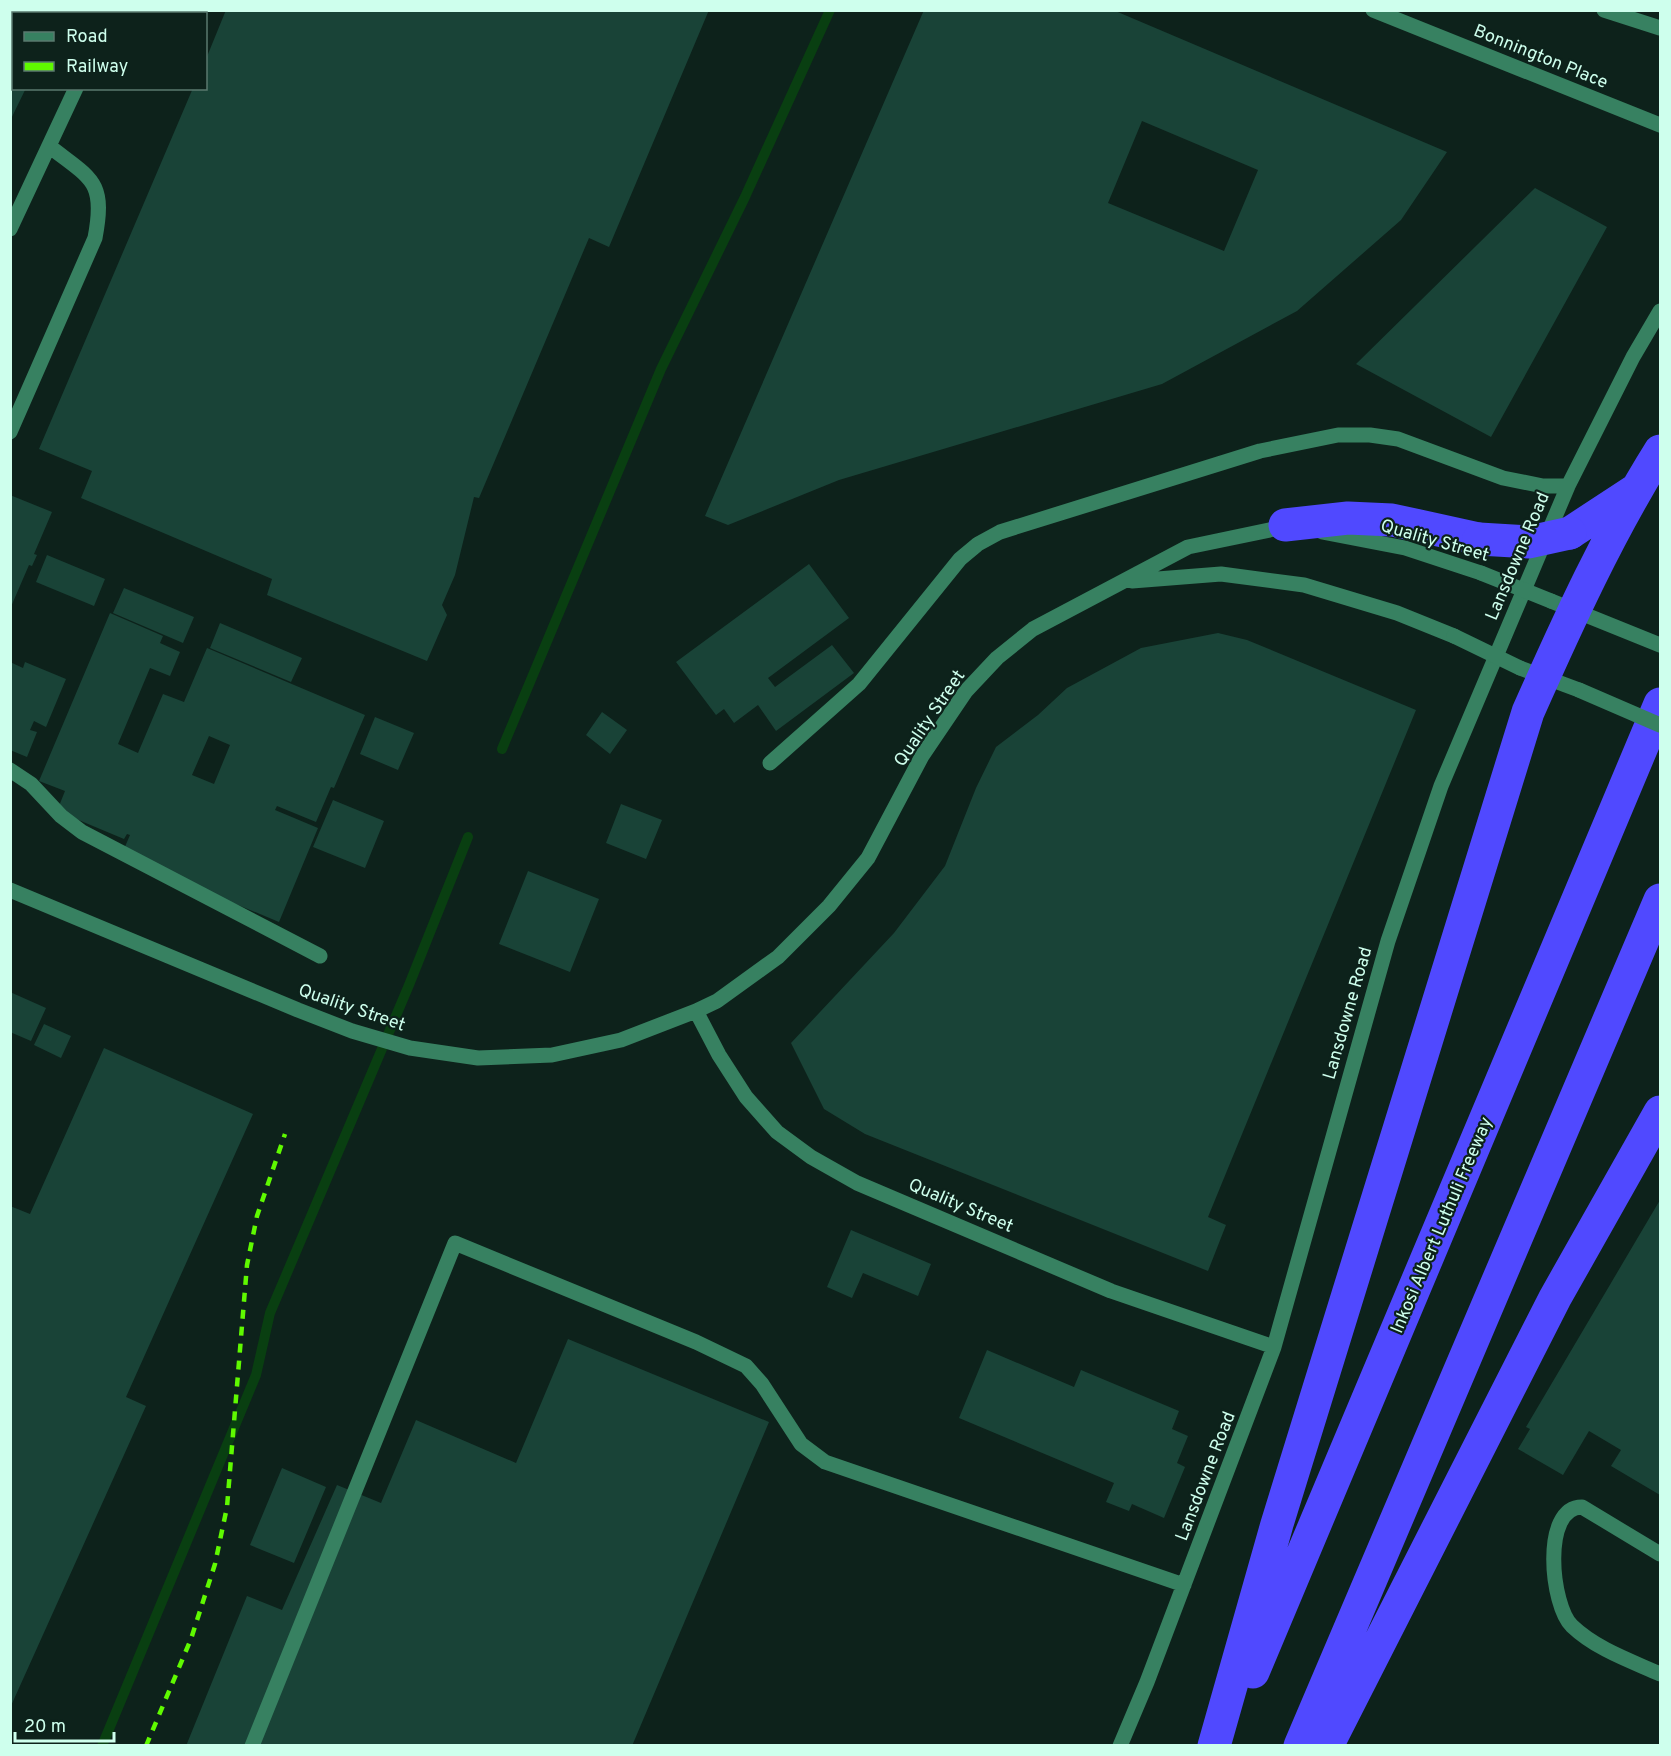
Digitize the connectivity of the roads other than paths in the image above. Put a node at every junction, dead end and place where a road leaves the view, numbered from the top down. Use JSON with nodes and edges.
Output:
{"nodes":[{"id":1,"x":1373,"y":10,"type":"edge"},
{"id":2,"x":1604,"y":10,"type":"edge"},
{"id":3,"x":1660,"y":28,"type":"edge"},
{"id":4,"x":75,"y":90,"type":"edge"},
{"id":5,"x":1660,"y":125,"type":"edge"},
{"id":6,"x":49,"y":146,"type":"junction"},
{"id":7,"x":10,"y":229,"type":"edge"},
{"id":8,"x":1660,"y":311,"type":"edge"},
{"id":9,"x":10,"y":432,"type":"edge"},
{"id":10,"x":1660,"y":452,"type":"edge"},
{"id":11,"x":1568,"y":486,"type":"junction"},
{"id":12,"x":1636,"y":490,"type":"junction"},
{"id":13,"x":1286,"y":525,"type":"junction"},
{"id":14,"x":1126,"y":582,"type":"junction"},
{"id":15,"x":1562,"y":605,"type":"junction"},
{"id":16,"x":1660,"y":645,"type":"edge"},
{"id":17,"x":1532,"y":672,"type":"junction"},
{"id":18,"x":1660,"y":704,"type":"edge"},
{"id":19,"x":1660,"y":725,"type":"edge"},
{"id":20,"x":770,"y":763,"type":"dead end"},
{"id":21,"x":10,"y":770,"type":"edge"},
{"id":22,"x":10,"y":890,"type":"edge"},
{"id":23,"x":1660,"y":900,"type":"edge"},
{"id":24,"x":320,"y":956,"type":"dead end"},
{"id":25,"x":696,"y":1011,"type":"junction"},
{"id":26,"x":1660,"y":1112,"type":"edge"},
{"id":27,"x":1274,"y":1347,"type":"junction"},
{"id":28,"x":1660,"y":1554,"type":"edge"},
{"id":29,"x":1184,"y":1585,"type":"junction"},
{"id":30,"x":1660,"y":1674,"type":"edge"},
{"id":31,"x":252,"y":1746,"type":"edge"},
{"id":32,"x":1120,"y":1746,"type":"edge"},
{"id":33,"x":1214,"y":1746,"type":"edge"},
{"id":34,"x":1222,"y":1746,"type":"edge"},
{"id":35,"x":1300,"y":1746,"type":"edge"},
{"id":36,"x":1327,"y":1746,"type":"edge"}],
"edges":[{"from":1,"to":5,"type":"street","name":"Bonnington Place"},
{"from":2,"to":3,"type":"street"},
{"from":4,"to":6,"type":"street"},
{"from":6,"to":7,"type":"street"},
{"from":6,"to":9,"type":"street"},
{"from":8,"to":11,"type":"street","name":"Lansdowne Road"},
{"from":10,"to":12,"type":"highway"},
{"from":11,"to":20,"type":"street"},
{"from":11,"to":27,"type":"street","name":"Lansdowne Road"},
{"from":12,"to":13,"type":"highway","bridge":true},
{"from":12,"to":15,"type":"highway"},
{"from":13,"to":14,"type":"street","name":"Quality Street"},
{"from":13,"to":15,"type":"street","name":"Quality Street","bridge":true},
{"from":14,"to":17,"type":"street","name":"Quality Street","bridge":true},
{"from":14,"to":25,"type":"street","name":"Quality Street"},
{"from":15,"to":16,"type":"street","name":"Quality Street"},
{"from":15,"to":17,"type":"highway"},
{"from":17,"to":19,"type":"street","name":"Quality Street","bridge":true},
{"from":17,"to":33,"type":"highway"},
{"from":18,"to":34,"type":"highway","name":"Inkosi Albert Luthuli Freeway"},
{"from":21,"to":24,"type":"street"},
{"from":22,"to":25,"type":"street","name":"Quality Street"},
{"from":23,"to":35,"type":"highway"},
{"from":25,"to":27,"type":"street","name":"Quality Street"},
{"from":26,"to":36,"type":"highway"},
{"from":27,"to":29,"type":"street","name":"Lansdowne Road"},
{"from":28,"to":30,"type":"street"},
{"from":29,"to":31,"type":"street"},
{"from":29,"to":32,"type":"street","name":"Lansdowne Road"}]}
